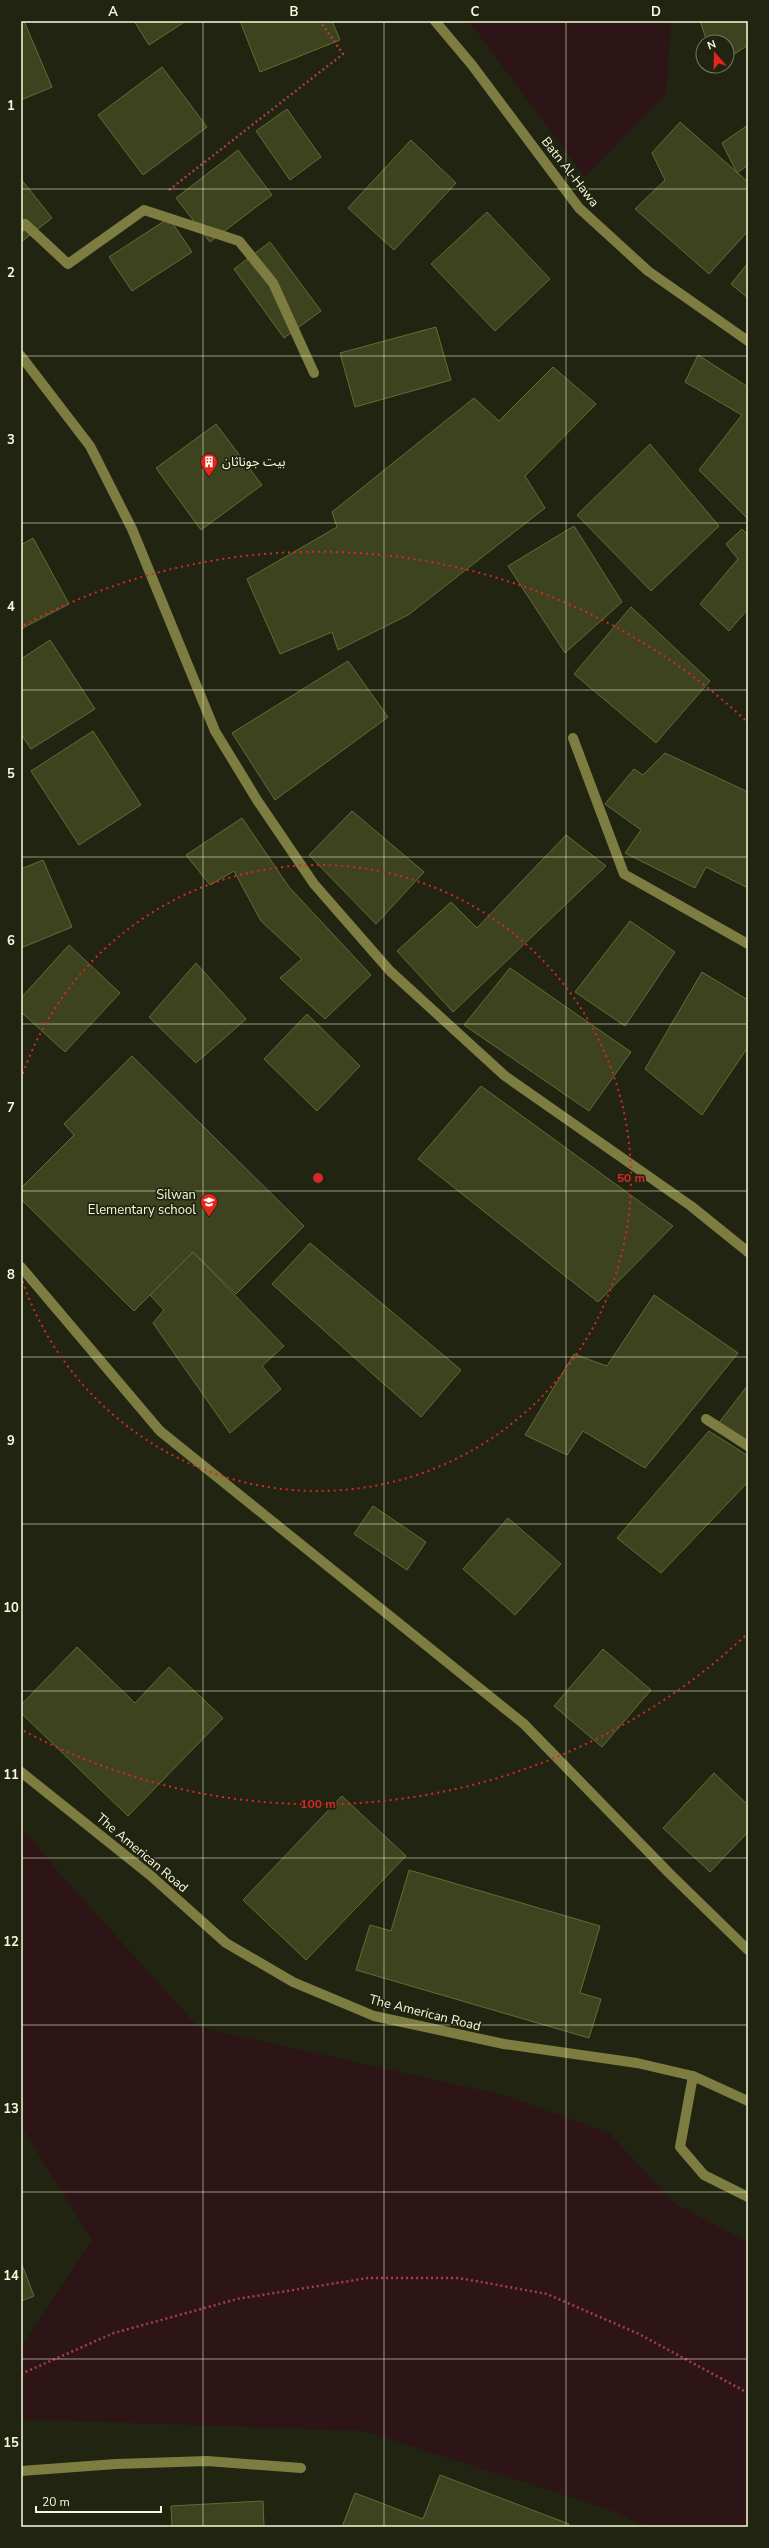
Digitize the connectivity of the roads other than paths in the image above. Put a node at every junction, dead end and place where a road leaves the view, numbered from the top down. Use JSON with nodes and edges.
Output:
{"nodes":[{"id":1,"x":435,"y":21,"type":"edge"},
{"id":2,"x":21,"y":227,"type":"edge"},
{"id":3,"x":748,"y":341,"type":"edge"},
{"id":4,"x":21,"y":356,"type":"edge"},
{"id":5,"x":314,"y":373,"type":"dead end"},
{"id":6,"x":573,"y":738,"type":"dead end"},
{"id":7,"x":748,"y":944,"type":"edge"},
{"id":8,"x":748,"y":1252,"type":"edge"},
{"id":9,"x":21,"y":1267,"type":"edge"},
{"id":10,"x":706,"y":1419,"type":"dead end"},
{"id":11,"x":748,"y":1446,"type":"edge"},
{"id":12,"x":21,"y":1772,"type":"edge"},
{"id":13,"x":748,"y":1950,"type":"edge"},
{"id":14,"x":693,"y":2076,"type":"junction"},
{"id":15,"x":748,"y":2101,"type":"edge"},
{"id":16,"x":748,"y":2197,"type":"edge"},
{"id":17,"x":301,"y":2468,"type":"dead end"},
{"id":18,"x":21,"y":2471,"type":"edge"}],
"edges":[{"from":1,"to":3,"type":"street","name":"Batn Al-Hawa"},
{"from":2,"to":5,"type":"street"},
{"from":4,"to":8,"type":"street"},
{"from":6,"to":7,"type":"street"},
{"from":9,"to":13,"type":"street"},
{"from":10,"to":11,"type":"street"},
{"from":12,"to":14,"type":"street","name":"The American Road"},
{"from":14,"to":15,"type":"street","name":"The American Road"},
{"from":14,"to":16,"type":"street"},
{"from":17,"to":18,"type":"street"}]}
